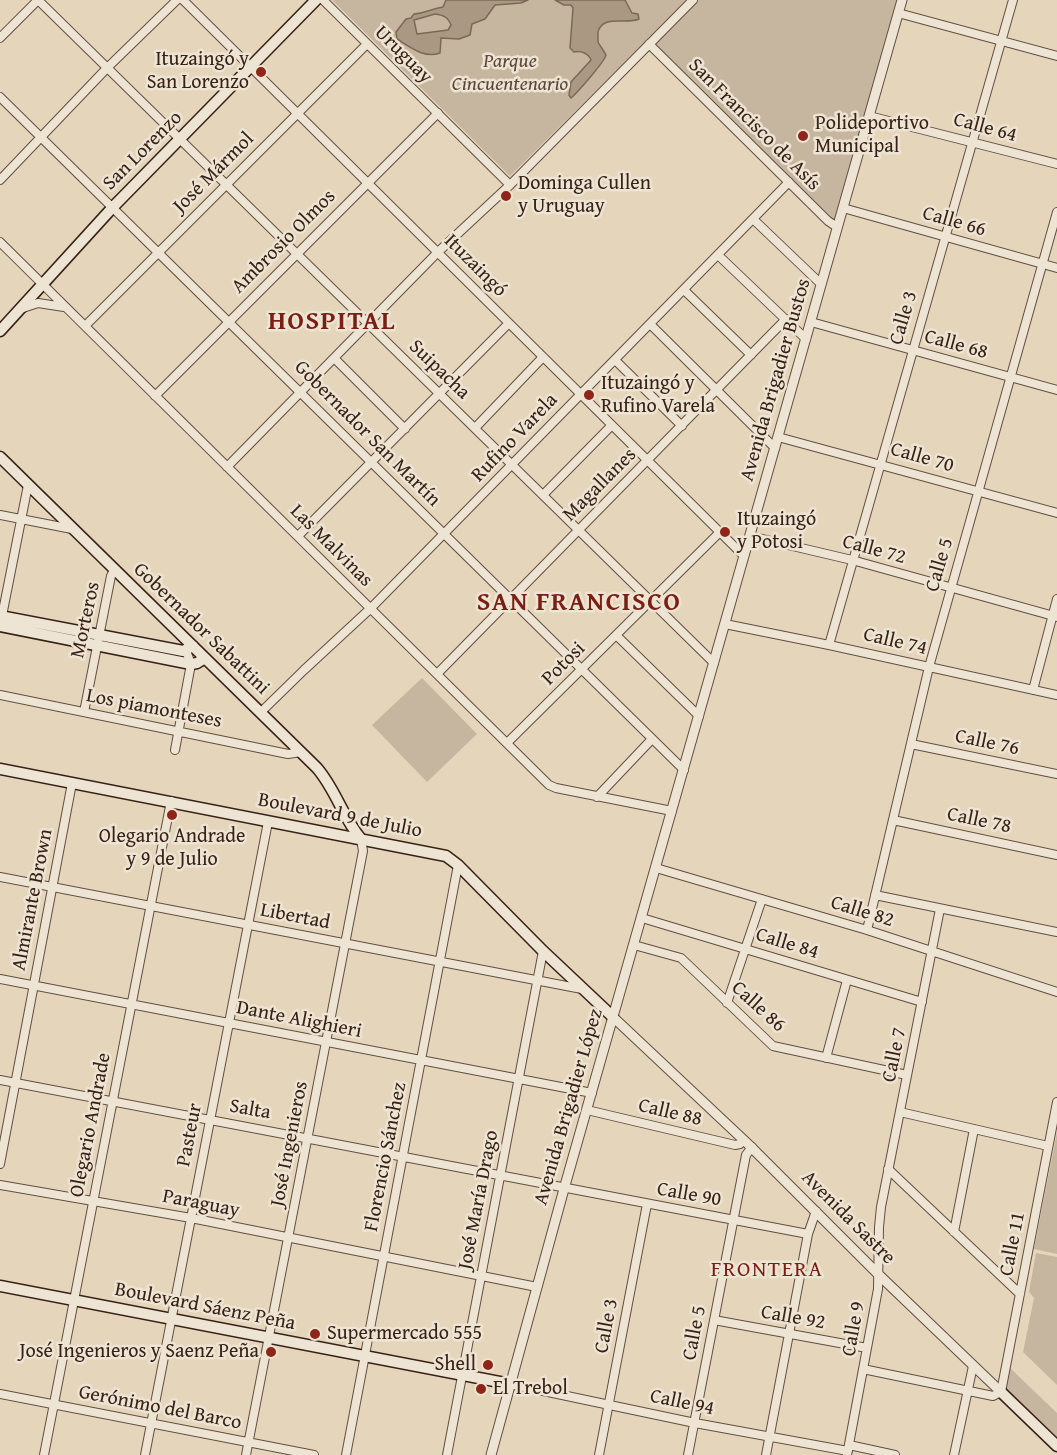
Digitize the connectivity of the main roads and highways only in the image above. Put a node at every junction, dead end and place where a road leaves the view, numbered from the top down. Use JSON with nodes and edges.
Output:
{"nodes":[{"id":1,"x":316,"y":0,"type":"edge"},
{"id":2,"x":0,"y":331,"type":"edge"},
{"id":3,"x":0,"y":457,"type":"edge"},
{"id":4,"x":0,"y":621,"type":"edge"},
{"id":5,"x":99,"y":640,"type":"junction"},
{"id":6,"x":190,"y":649,"type":"junction"},
{"id":7,"x":205,"y":658,"type":"junction"},
{"id":8,"x":0,"y":769,"type":"edge"},
{"id":9,"x":362,"y":839,"type":"junction"},
{"id":10,"x":613,"y":1017,"type":"road end"},
{"id":11,"x":0,"y":1286,"type":"edge"},
{"id":12,"x":510,"y":1384,"type":"road end"},
{"id":13,"x":1001,"y":1392,"type":"road end"},
{"id":14,"x":1057,"y":1446,"type":"edge"}],
"edges":[{"from":1,"to":2,"type":"main road","name":"San Lorenzo"},
{"from":3,"to":6,"type":"main road","name":"Gobernador Sabattini"},
{"from":4,"to":5,"type":"main road"},
{"from":5,"to":6,"type":"main road"},
{"from":5,"to":7,"type":"main road"},
{"from":6,"to":7,"type":"main road","name":"Gobernador Sabattini"},
{"from":7,"to":9,"type":"main road","name":"Gobernador Sabattini"},
{"from":8,"to":9,"type":"main road","name":"Boulevard 9 de Julio"},
{"from":9,"to":10,"type":"main road","name":"Boulevard 9 de Julio"},
{"from":11,"to":12,"type":"main road","name":"Boulevard Sáenz Peña"},
{"from":13,"to":14,"type":"main road","name":"Avenida Sastre"}]}
